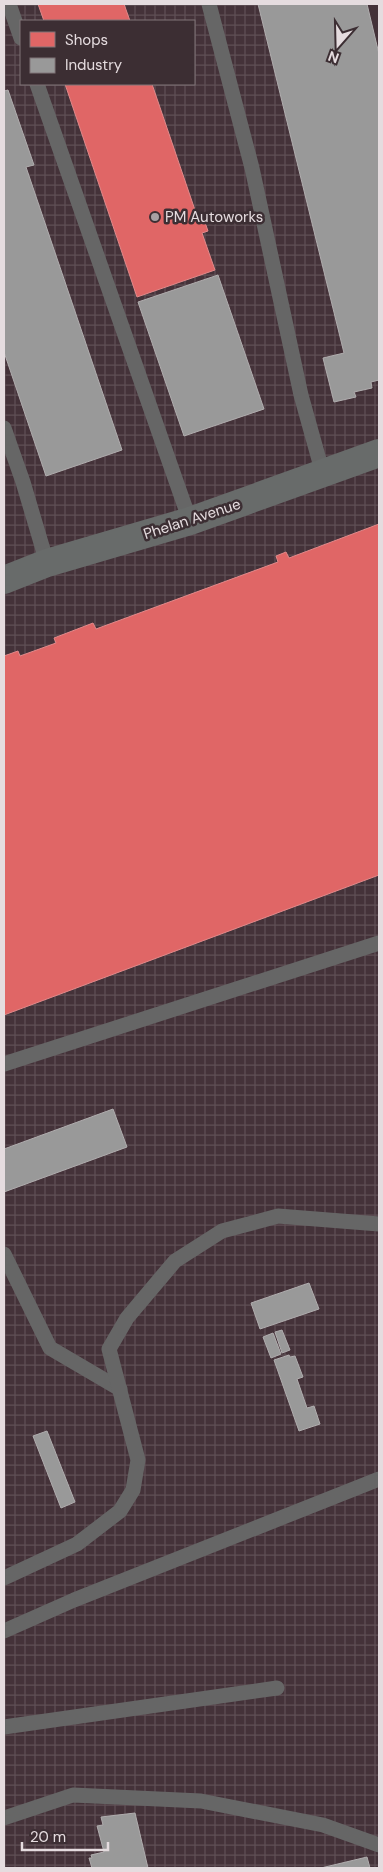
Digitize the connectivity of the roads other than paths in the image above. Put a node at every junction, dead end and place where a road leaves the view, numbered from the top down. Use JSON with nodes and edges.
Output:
{"nodes":[{"id":1,"x":9,"y":4,"type":"edge"},
{"id":2,"x":209,"y":4,"type":"edge"},
{"id":3,"x":20,"y":35,"type":"edge"},
{"id":4,"x":37,"y":85,"type":"edge"},
{"id":5,"x":4,"y":428,"type":"edge"},
{"id":6,"x":379,"y":453,"type":"edge"},
{"id":7,"x":323,"y":474,"type":"junction"},
{"id":8,"x":190,"y":521,"type":"junction"},
{"id":9,"x":47,"y":563,"type":"junction"},
{"id":10,"x":4,"y":580,"type":"edge"},
{"id":11,"x":379,"y":943,"type":"edge"},
{"id":12,"x":4,"y":1064,"type":"edge"},
{"id":13,"x":379,"y":1224,"type":"edge"},
{"id":14,"x":4,"y":1254,"type":"edge"},
{"id":15,"x":120,"y":1389,"type":"junction"},
{"id":16,"x":379,"y":1479,"type":"edge"},
{"id":17,"x":4,"y":1578,"type":"edge"},
{"id":18,"x":4,"y":1631,"type":"edge"},
{"id":19,"x":277,"y":1688,"type":"dead end"},
{"id":20,"x":4,"y":1726,"type":"edge"},
{"id":21,"x":4,"y":1818,"type":"edge"},
{"id":22,"x":379,"y":1844,"type":"edge"}],
"edges":[{"from":1,"to":3,"type":"lane"},
{"from":2,"to":7,"type":"lane"},
{"from":4,"to":8,"type":"lane"},
{"from":5,"to":9,"type":"lane"},
{"from":6,"to":7,"type":"street","name":"Phelan Avenue"},
{"from":7,"to":8,"type":"street","name":"Phelan Avenue"},
{"from":8,"to":9,"type":"street","name":"Phelan Avenue"},
{"from":9,"to":10,"type":"street","name":"Phelan Avenue"},
{"from":11,"to":12,"type":"lane"},
{"from":13,"to":15,"type":"lane"},
{"from":14,"to":15,"type":"lane"},
{"from":15,"to":17,"type":"lane"},
{"from":16,"to":18,"type":"lane"},
{"from":19,"to":20,"type":"lane"},
{"from":21,"to":22,"type":"lane"}]}
